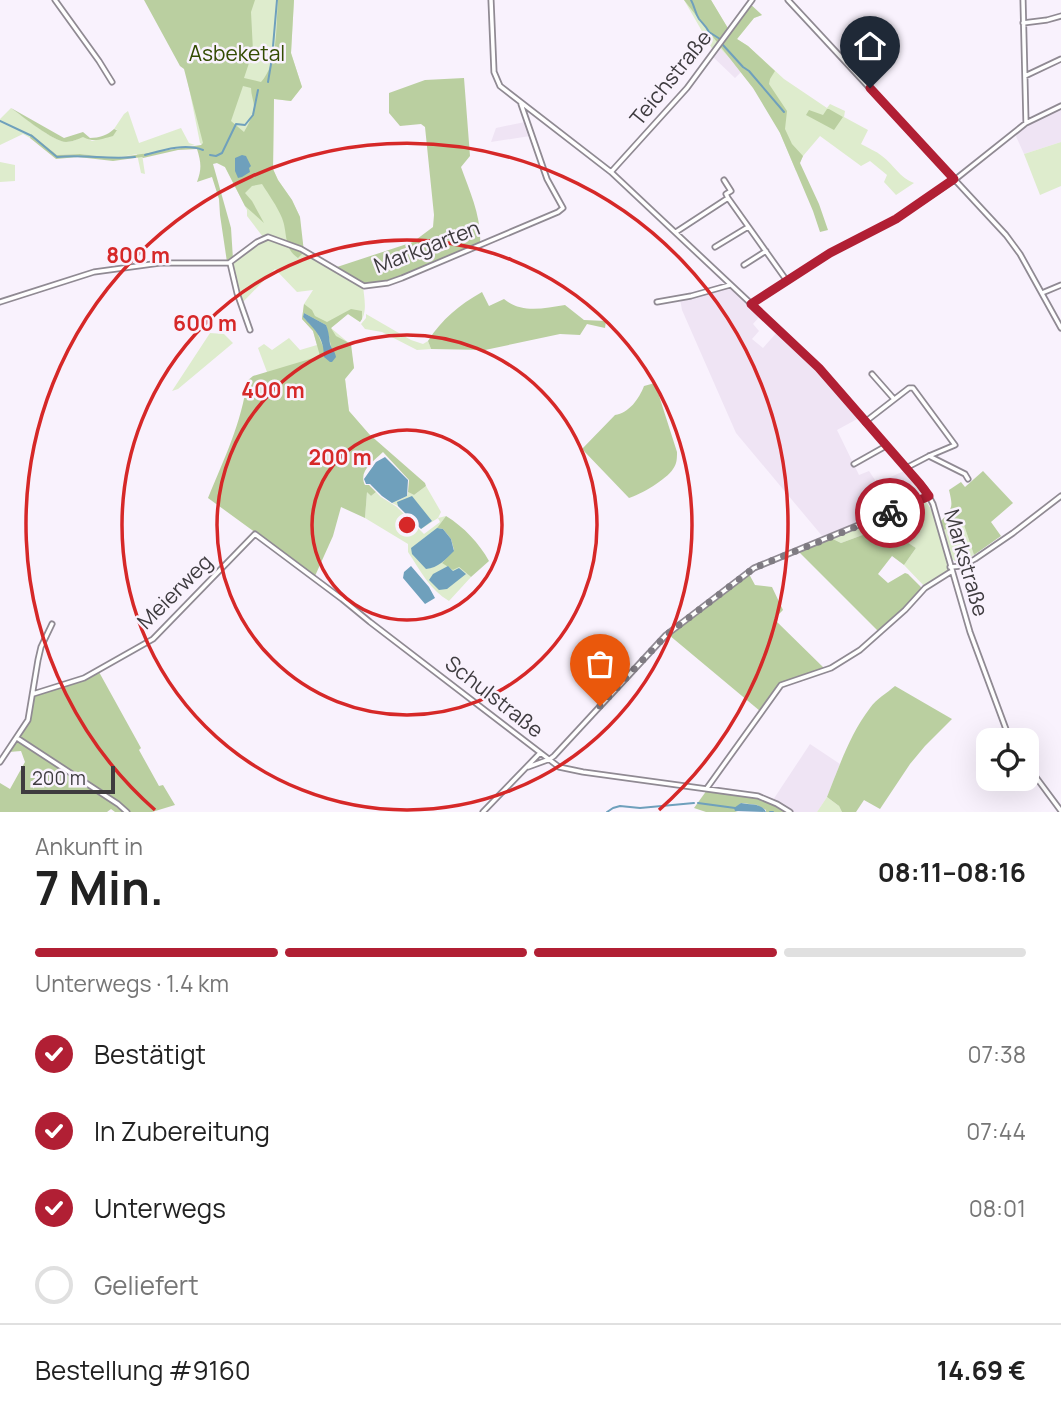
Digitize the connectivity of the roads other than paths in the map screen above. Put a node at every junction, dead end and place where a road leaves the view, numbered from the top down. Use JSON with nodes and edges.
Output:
{"nodes":[{"id":1,"x":55,"y":0,"type":"edge"},
{"id":2,"x":491,"y":0,"type":"edge"},
{"id":3,"x":752,"y":0,"type":"edge"},
{"id":4,"x":788,"y":0,"type":"edge"},
{"id":5,"x":1023,"y":0,"type":"edge"},
{"id":6,"x":1061,"y":16,"type":"edge"},
{"id":7,"x":1023,"y":23,"type":"junction"},
{"id":8,"x":1061,"y":60,"type":"edge"},
{"id":9,"x":1024,"y":76,"type":"junction"},
{"id":10,"x":112,"y":82,"type":"dead end"},
{"id":11,"x":521,"y":103,"type":"junction"},
{"id":12,"x":1061,"y":106,"type":"edge"},
{"id":13,"x":1026,"y":122,"type":"junction"},
{"id":14,"x":611,"y":172,"type":"junction"},
{"id":15,"x":954,"y":179,"type":"junction"},
{"id":16,"x":724,"y":180,"type":"dead end"},
{"id":17,"x":729,"y":198,"type":"junction"},
{"id":18,"x":748,"y":227,"type":"junction"},
{"id":19,"x":676,"y":232,"type":"junction"},
{"id":20,"x":715,"y":247,"type":"dead end"},
{"id":21,"x":766,"y":251,"type":"junction"},
{"id":22,"x":231,"y":262,"type":"junction"},
{"id":23,"x":744,"y":265,"type":"dead end"},
{"id":24,"x":787,"y":281,"type":"junction"},
{"id":25,"x":730,"y":285,"type":"junction"},
{"id":26,"x":1061,"y":285,"type":"edge"},
{"id":27,"x":1042,"y":293,"type":"junction"},
{"id":28,"x":0,"y":302,"type":"edge"},
{"id":29,"x":657,"y":302,"type":"dead end"},
{"id":30,"x":751,"y":304,"type":"junction"},
{"id":31,"x":1061,"y":328,"type":"edge"},
{"id":32,"x":250,"y":330,"type":"dead end"},
{"id":33,"x":872,"y":374,"type":"dead end"},
{"id":34,"x":894,"y":399,"type":"junction"},
{"id":35,"x":866,"y":422,"type":"junction"},
{"id":36,"x":886,"y":446,"type":"junction"},
{"id":37,"x":929,"y":456,"type":"junction"},
{"id":38,"x":854,"y":464,"type":"dead end"},
{"id":39,"x":906,"y":468,"type":"junction"},
{"id":40,"x":968,"y":480,"type":"dead end"},
{"id":41,"x":929,"y":496,"type":"junction"},
{"id":42,"x":1061,"y":496,"type":"edge"},
{"id":43,"x":255,"y":534,"type":"joint"},
{"id":44,"x":951,"y":569,"type":"junction"},
{"id":45,"x":52,"y":624,"type":"dead end"},
{"id":46,"x":33,"y":694,"type":"junction"},
{"id":47,"x":1006,"y":728,"type":"edge"},
{"id":48,"x":17,"y":738,"type":"junction"},
{"id":49,"x":540,"y":753,"type":"junction"},
{"id":50,"x":550,"y":759,"type":"junction"},
{"id":51,"x":0,"y":762,"type":"edge"},
{"id":52,"x":528,"y":767,"type":"junction"},
{"id":53,"x":1039,"y":781,"type":"edge"},
{"id":54,"x":707,"y":788,"type":"junction"},
{"id":55,"x":1061,"y":811,"type":"edge"},
{"id":56,"x":127,"y":812,"type":"edge"},
{"id":57,"x":483,"y":812,"type":"edge"},
{"id":58,"x":790,"y":812,"type":"edge"}],
"edges":[{"from":1,"to":10,"type":"street"},
{"from":2,"to":11,"type":"street","name":"Markstraße"},
{"from":3,"to":14,"type":"street","name":"Teichstraße"},
{"from":4,"to":15,"type":"street"},
{"from":5,"to":7,"type":"street"},
{"from":6,"to":7,"type":"street"},
{"from":7,"to":9,"type":"street"},
{"from":8,"to":9,"type":"street"},
{"from":9,"to":13,"type":"street"},
{"from":11,"to":14,"type":"street","name":"Markstraße"},
{"from":11,"to":22,"type":"street","name":"Markgarten"},
{"from":12,"to":13,"type":"street"},
{"from":13,"to":15,"type":"street"},
{"from":14,"to":19,"type":"street","name":"Markstraße"},
{"from":15,"to":24,"type":"street"},
{"from":15,"to":27,"type":"street"},
{"from":16,"to":17,"type":"street"},
{"from":17,"to":18,"type":"street"},
{"from":17,"to":19,"type":"street"},
{"from":18,"to":20,"type":"street"},
{"from":18,"to":21,"type":"street"},
{"from":19,"to":25,"type":"street","name":"Markstraße"},
{"from":21,"to":23,"type":"street"},
{"from":21,"to":24,"type":"street"},
{"from":22,"to":28,"type":"street"},
{"from":22,"to":32,"type":"street"},
{"from":24,"to":30,"type":"street"},
{"from":25,"to":29,"type":"street"},
{"from":25,"to":30,"type":"street","name":"Markstraße"},
{"from":26,"to":27,"type":"street"},
{"from":27,"to":31,"type":"street"},
{"from":30,"to":35,"type":"street","name":"Markstraße"},
{"from":33,"to":34,"type":"street"},
{"from":34,"to":35,"type":"street"},
{"from":34,"to":37,"type":"street"},
{"from":35,"to":36,"type":"street","name":"Markstraße"},
{"from":36,"to":38,"type":"street"},
{"from":36,"to":39,"type":"street","name":"Markstraße"},
{"from":37,"to":39,"type":"street"},
{"from":37,"to":40,"type":"street"},
{"from":39,"to":41,"type":"street","name":"Markstraße"},
{"from":41,"to":44,"type":"street","name":"Markstraße"},
{"from":41,"to":50,"type":"street"},
{"from":42,"to":44,"type":"street"},
{"from":43,"to":46,"type":"street","name":"Meierweg"},
{"from":43,"to":49,"type":"street","name":"Schulstraße"},
{"from":44,"to":47,"type":"street","name":"Markstraße"},
{"from":44,"to":54,"type":"street"},
{"from":45,"to":46,"type":"street"},
{"from":46,"to":48,"type":"street"},
{"from":48,"to":51,"type":"street"},
{"from":48,"to":56,"type":"street"},
{"from":49,"to":50,"type":"street","name":"Schulstraße"},
{"from":49,"to":52,"type":"street"},
{"from":50,"to":52,"type":"street"},
{"from":50,"to":54,"type":"street","name":"Schulstraße"},
{"from":52,"to":57,"type":"street"},
{"from":53,"to":55,"type":"street"},
{"from":54,"to":58,"type":"street","name":"Schulstraße"}]}
